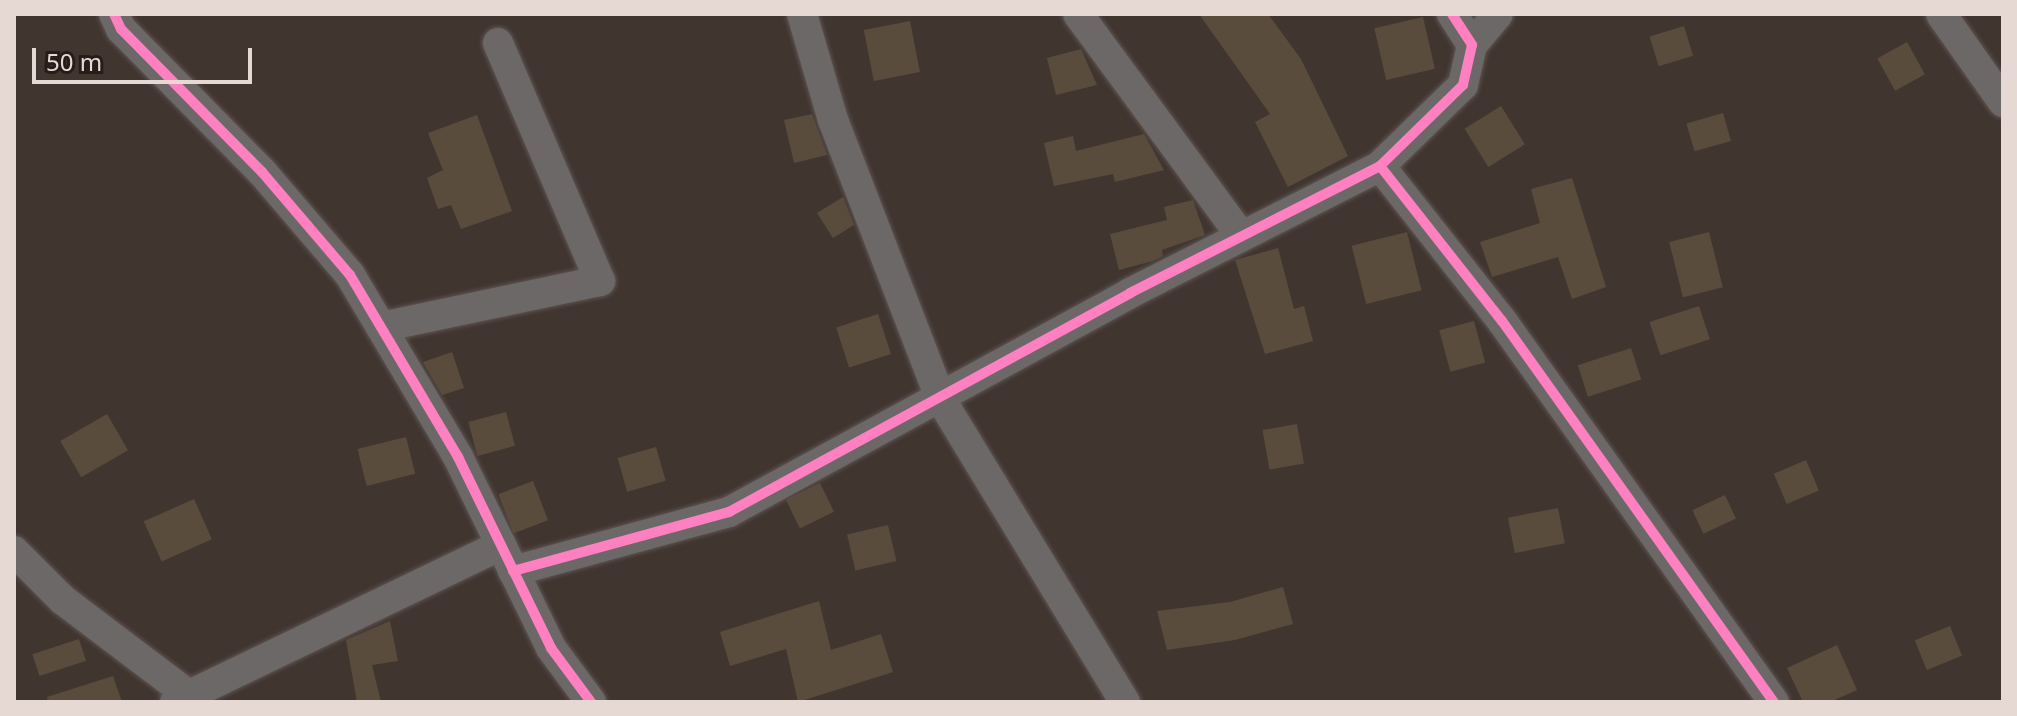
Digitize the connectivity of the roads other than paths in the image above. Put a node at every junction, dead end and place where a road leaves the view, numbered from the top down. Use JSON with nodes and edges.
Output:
{"nodes":[{"id":1,"x":114,"y":14,"type":"edge"},
{"id":2,"x":802,"y":14,"type":"edge"},
{"id":3,"x":1078,"y":14,"type":"edge"},
{"id":4,"x":1452,"y":14,"type":"edge"},
{"id":5,"x":1498,"y":14,"type":"edge"},
{"id":6,"x":1941,"y":14,"type":"edge"},
{"id":7,"x":498,"y":43,"type":"dead end"},
{"id":8,"x":1472,"y":45,"type":"junction"},
{"id":9,"x":2003,"y":102,"type":"edge"},
{"id":10,"x":1380,"y":166,"type":"junction"},
{"id":11,"x":1241,"y":236,"type":"junction"},
{"id":12,"x":381,"y":327,"type":"junction"},
{"id":13,"x":940,"y":398,"type":"junction"},
{"id":14,"x":14,"y":551,"type":"edge"},
{"id":15,"x":507,"y":558,"type":"junction"},
{"id":16,"x":188,"y":699,"type":"edge"},
{"id":17,"x":591,"y":702,"type":"edge"},
{"id":18,"x":1125,"y":702,"type":"edge"},
{"id":19,"x":1774,"y":702,"type":"edge"}],
"edges":[{"from":1,"to":12,"type":"street"},
{"from":2,"to":13,"type":"street"},
{"from":3,"to":11,"type":"street"},
{"from":4,"to":8,"type":"street"},
{"from":5,"to":8,"type":"street"},
{"from":6,"to":9,"type":"street"},
{"from":7,"to":12,"type":"street"},
{"from":8,"to":10,"type":"street"},
{"from":10,"to":11,"type":"street"},
{"from":10,"to":19,"type":"street"},
{"from":11,"to":13,"type":"street"},
{"from":12,"to":15,"type":"street"},
{"from":13,"to":15,"type":"street"},
{"from":13,"to":18,"type":"street"},
{"from":14,"to":16,"type":"street"},
{"from":15,"to":16,"type":"street"},
{"from":15,"to":17,"type":"street"}]}
